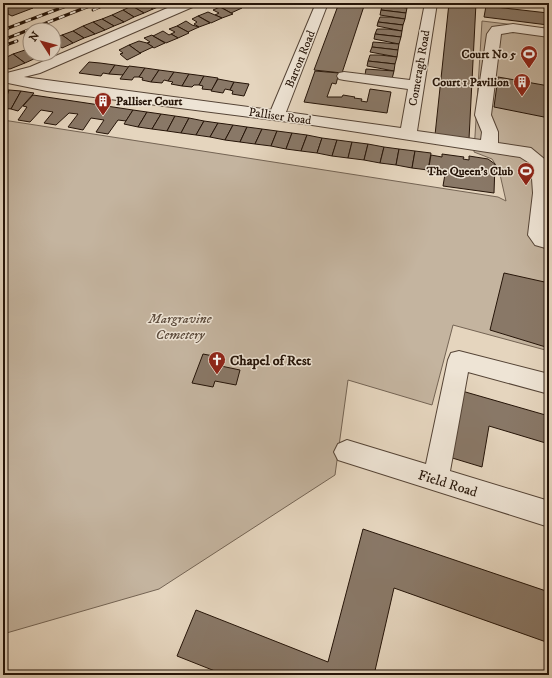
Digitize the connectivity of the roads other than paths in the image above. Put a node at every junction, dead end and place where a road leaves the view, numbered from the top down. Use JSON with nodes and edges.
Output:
{"nodes":[{"id":1,"x":190,"y":3,"type":"edge"},
{"id":2,"x":322,"y":3,"type":"edge"},
{"id":3,"x":431,"y":3,"type":"edge"},
{"id":4,"x":542,"y":3,"type":"edge"},
{"id":5,"x":549,"y":4,"type":"edge"},
{"id":6,"x":549,"y":33,"type":"edge"},
{"id":7,"x":36,"y":70,"type":"junction"},
{"id":8,"x":344,"y":76,"type":"dead end"},
{"id":9,"x":4,"y":78,"type":"edge"},
{"id":10,"x":415,"y":85,"type":"junction"},
{"id":11,"x":47,"y":86,"type":"junction"},
{"id":12,"x":277,"y":115,"type":"junction"},
{"id":13,"x":408,"y":134,"type":"junction"},
{"id":14,"x":489,"y":147,"type":"junction"},
{"id":15,"x":549,"y":242,"type":"edge"},
{"id":16,"x":549,"y":384,"type":"edge"},
{"id":17,"x":347,"y":452,"type":"dead end"},
{"id":18,"x":435,"y":480,"type":"junction"},
{"id":19,"x":549,"y":514,"type":"edge"}],
"edges":[{"from":1,"to":7,"type":"street"},
{"from":2,"to":12,"type":"street","name":"Barton Road"},
{"from":3,"to":10,"type":"street","name":"Comeragh Road"},
{"from":4,"to":5,"type":"street"},
{"from":6,"to":14,"type":"street"},
{"from":7,"to":9,"type":"street"},
{"from":7,"to":11,"type":"street"},
{"from":8,"to":10,"type":"street"},
{"from":9,"to":11,"type":"street","name":"Palliser Road"},
{"from":10,"to":13,"type":"street","name":"Comeragh Road"},
{"from":11,"to":12,"type":"street","name":"Palliser Road"},
{"from":12,"to":13,"type":"street","name":"Palliser Road"},
{"from":13,"to":14,"type":"street","name":"Palliser Road"},
{"from":14,"to":15,"type":"street","name":"Palliser Road"},
{"from":16,"to":18,"type":"street"},
{"from":17,"to":18,"type":"street","name":"Field Road"},
{"from":18,"to":19,"type":"street","name":"Field Road"}]}
